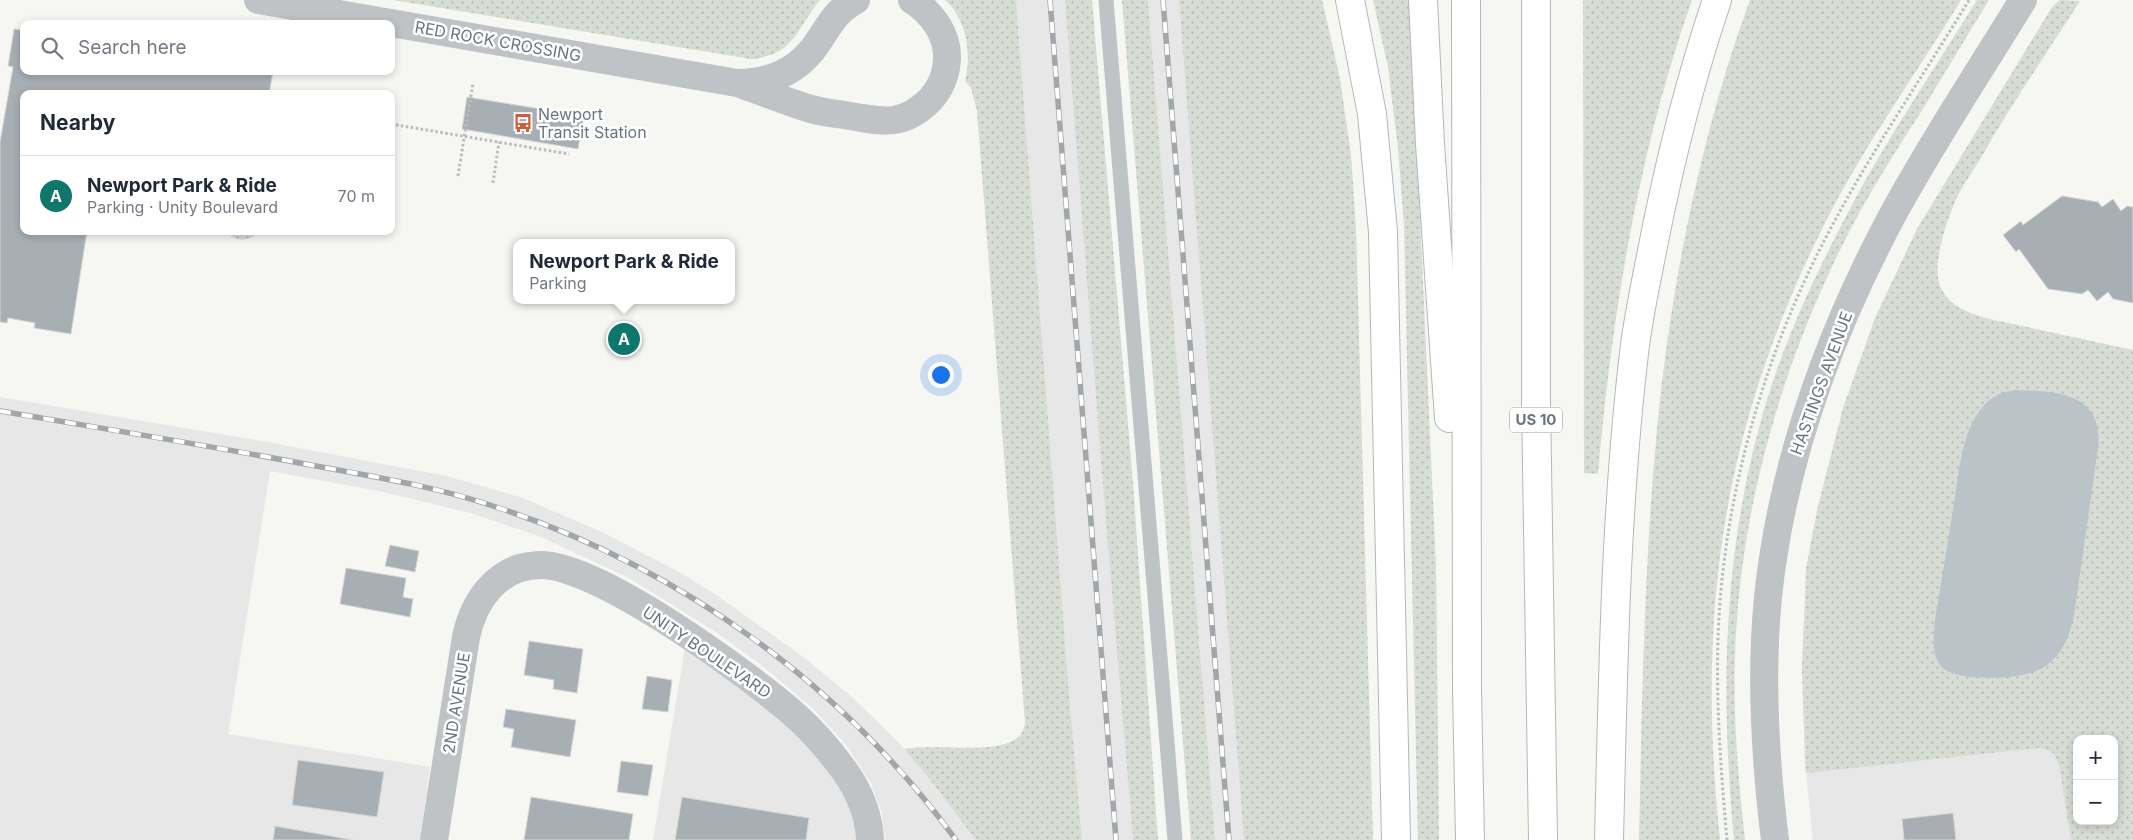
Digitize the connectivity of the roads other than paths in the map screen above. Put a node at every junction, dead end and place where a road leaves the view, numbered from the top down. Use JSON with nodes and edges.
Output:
{"nodes":[{"id":1,"x":258,"y":0,"type":"edge"},
{"id":2,"x":856,"y":0,"type":"edge"},
{"id":3,"x":912,"y":0,"type":"edge"},
{"id":4,"x":1106,"y":0,"type":"edge"},
{"id":5,"x":1350,"y":0,"type":"edge"},
{"id":6,"x":1423,"y":0,"type":"edge"},
{"id":7,"x":1466,"y":0,"type":"edge"},
{"id":8,"x":1536,"y":0,"type":"edge"},
{"id":9,"x":1716,"y":0,"type":"edge"},
{"id":10,"x":2023,"y":0,"type":"edge"},
{"id":11,"x":349,"y":8,"type":"edge"},
{"id":12,"x":737,"y":82,"type":"junction"},
{"id":13,"x":502,"y":576,"type":"joint"},
{"id":14,"x":1467,"y":689,"type":"junction"},
{"id":15,"x":434,"y":840,"type":"edge"},
{"id":16,"x":870,"y":840,"type":"edge"},
{"id":17,"x":1174,"y":840,"type":"edge"},
{"id":18,"x":1396,"y":840,"type":"edge"},
{"id":19,"x":1470,"y":840,"type":"edge"},
{"id":20,"x":1543,"y":840,"type":"edge"},
{"id":21,"x":1609,"y":840,"type":"edge"},
{"id":22,"x":1775,"y":840,"type":"edge"}],
"edges":[{"from":1,"to":11,"type":"street","name":"RED ROCK CROSSING"},
{"from":2,"to":12,"type":"street","name":"RED ROCK CROSSING"},
{"from":3,"to":12,"type":"street","name":"RED ROCK CROSSING"},
{"from":4,"to":17,"type":"lane"},
{"from":5,"to":18,"type":"highway"},
{"from":6,"to":14,"type":"highway"},
{"from":7,"to":14,"type":"highway"},
{"from":8,"to":20,"type":"highway","number":"US 10"},
{"from":9,"to":21,"type":"highway"},
{"from":10,"to":22,"type":"street","name":"HASTINGS AVENUE"},
{"from":11,"to":12,"type":"street","name":"RED ROCK CROSSING"},
{"from":13,"to":15,"type":"street","name":"2ND AVENUE"},
{"from":13,"to":16,"type":"street","name":"UNITY BOULEVARD"},
{"from":14,"to":19,"type":"highway"}]}
